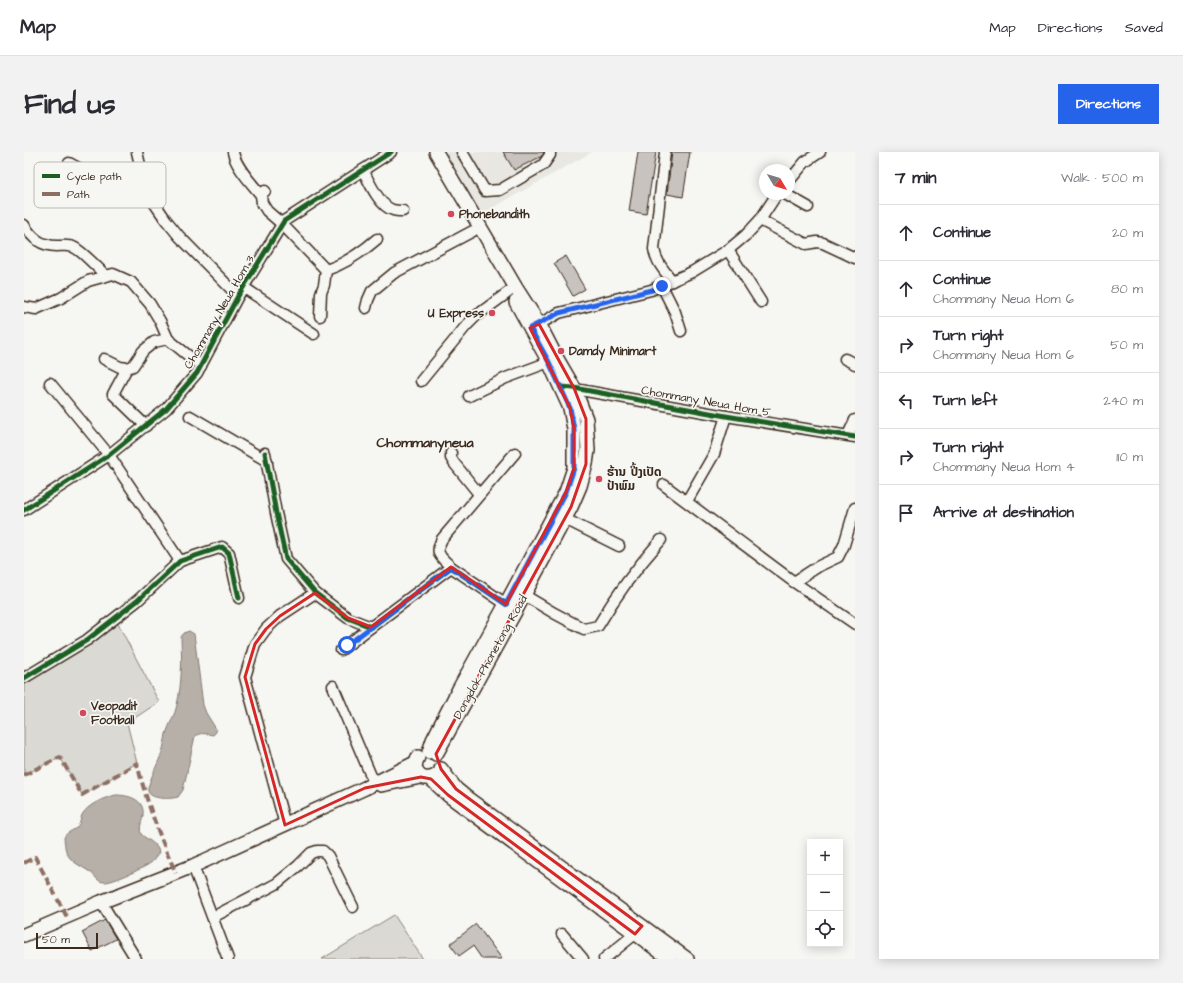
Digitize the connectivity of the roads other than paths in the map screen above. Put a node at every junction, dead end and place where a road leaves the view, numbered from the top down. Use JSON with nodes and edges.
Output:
{"nodes":[{"id":1,"x":137,"y":152,"type":"edge"},
{"id":2,"x":233,"y":152,"type":"edge"},
{"id":3,"x":391,"y":152,"type":"edge"},
{"id":4,"x":427,"y":152,"type":"edge"},
{"id":5,"x":436,"y":152,"type":"edge"},
{"id":6,"x":462,"y":152,"type":"edge"},
{"id":7,"x":550,"y":152,"type":"edge"},
{"id":8,"x":664,"y":152,"type":"edge"},
{"id":9,"x":820,"y":152,"type":"edge"},
{"id":10,"x":139,"y":162,"type":"edge"},
{"id":11,"x":363,"y":170,"type":"junction"},
{"id":12,"x":795,"y":174,"type":"edge"},
{"id":13,"x":774,"y":200,"type":"edge"},
{"id":14,"x":795,"y":200,"type":"edge"},
{"id":15,"x":808,"y":207,"type":"dead end"},
{"id":16,"x":158,"y":208,"type":"edge"},
{"id":17,"x":403,"y":211,"type":"dead end"},
{"id":18,"x":760,"y":220,"type":"junction"},
{"id":19,"x":282,"y":224,"type":"junction"},
{"id":20,"x":24,"y":225,"type":"edge"},
{"id":21,"x":474,"y":231,"type":"junction"},
{"id":22,"x":376,"y":239,"type":"dead end"},
{"id":23,"x":728,"y":250,"type":"junction"},
{"id":24,"x":855,"y":258,"type":"edge"},
{"id":25,"x":326,"y":270,"type":"junction"},
{"id":26,"x":106,"y":276,"type":"junction"},
{"id":27,"x":672,"y":281,"type":"junction"},
{"id":28,"x":662,"y":286,"type":"junction"},
{"id":29,"x":240,"y":291,"type":"junction"},
{"id":30,"x":510,"y":291,"type":"junction"},
{"id":31,"x":761,"y":302,"type":"dead end"},
{"id":32,"x":24,"y":307,"type":"edge"},
{"id":33,"x":366,"y":308,"type":"dead end"},
{"id":34,"x":320,"y":316,"type":"dead end"},
{"id":35,"x":535,"y":326,"type":"junction"},
{"id":36,"x":681,"y":331,"type":"dead end"},
{"id":37,"x":314,"y":334,"type":"dead end"},
{"id":38,"x":168,"y":339,"type":"junction"},
{"id":39,"x":104,"y":359,"type":"dead end"},
{"id":40,"x":845,"y":359,"type":"dead end"},
{"id":41,"x":549,"y":362,"type":"junction"},
{"id":42,"x":855,"y":364,"type":"edge"},
{"id":43,"x":201,"y":366,"type":"junction"},
{"id":44,"x":127,"y":368,"type":"junction"},
{"id":45,"x":421,"y":381,"type":"dead end"},
{"id":46,"x":50,"y":383,"type":"dead end"},
{"id":47,"x":568,"y":387,"type":"junction"},
{"id":48,"x":469,"y":396,"type":"dead end"},
{"id":49,"x":190,"y":416,"type":"dead end"},
{"id":50,"x":726,"y":416,"type":"junction"},
{"id":51,"x":855,"y":420,"type":"edge"},
{"id":52,"x":146,"y":426,"type":"junction"},
{"id":53,"x":852,"y":436,"type":"edge"},
{"id":54,"x":451,"y":453,"type":"dead end"},
{"id":55,"x":515,"y":453,"type":"dead end"},
{"id":56,"x":109,"y":455,"type":"junction"},
{"id":57,"x":664,"y":485,"type":"dead end"},
{"id":58,"x":479,"y":494,"type":"junction"},
{"id":59,"x":687,"y":502,"type":"junction"},
{"id":60,"x":855,"y":508,"type":"edge"},
{"id":61,"x":24,"y":510,"type":"edge"},
{"id":62,"x":564,"y":519,"type":"junction"},
{"id":63,"x":661,"y":540,"type":"dead end"},
{"id":64,"x":619,"y":546,"type":"dead end"},
{"id":65,"x":180,"y":561,"type":"junction"},
{"id":66,"x":451,"y":567,"type":"junction"},
{"id":67,"x":794,"y":582,"type":"junction"},
{"id":68,"x":519,"y":592,"type":"junction"},
{"id":69,"x":315,"y":593,"type":"junction"},
{"id":70,"x":239,"y":598,"type":"dead end"},
{"id":71,"x":506,"y":604,"type":"junction"},
{"id":72,"x":855,"y":624,"type":"edge"},
{"id":73,"x":371,"y":627,"type":"junction"},
{"id":74,"x":341,"y":650,"type":"dead end"},
{"id":75,"x":24,"y":678,"type":"edge"},
{"id":76,"x":333,"y":686,"type":"dead end"},
{"id":77,"x":432,"y":753,"type":"junction"},
{"id":78,"x":415,"y":763,"type":"junction"},
{"id":79,"x":441,"y":768,"type":"junction"},
{"id":80,"x":426,"y":778,"type":"junction"},
{"id":81,"x":370,"y":786,"type":"junction"},
{"id":82,"x":285,"y":825,"type":"junction"},
{"id":83,"x":193,"y":866,"type":"junction"},
{"id":84,"x":101,"y":902,"type":"junction"},
{"id":85,"x":353,"y":907,"type":"dead end"},
{"id":86,"x":213,"y":917,"type":"junction"},
{"id":87,"x":639,"y":930,"type":"junction"},
{"id":88,"x":562,"y":934,"type":"dead end"},
{"id":89,"x":24,"y":935,"type":"edge"},
{"id":90,"x":136,"y":959,"type":"edge"},
{"id":91,"x":228,"y":959,"type":"edge"},
{"id":92,"x":583,"y":959,"type":"edge"},
{"id":93,"x":604,"y":959,"type":"edge"},
{"id":94,"x":670,"y":959,"type":"edge"},
{"id":95,"x":687,"y":959,"type":"edge"}],
"edges":[{"from":1,"to":10,"type":"street"},
{"from":2,"to":19,"type":"street"},
{"from":3,"to":11,"type":"street","name":"Chommany Neua Hom 3"},
{"from":4,"to":21,"type":"main road","name":"Dongdok-Phonetong Road"},
{"from":5,"to":35,"type":"main road","name":"Dongdok-Phonetong Road"},
{"from":6,"to":7,"type":"street"},
{"from":8,"to":27,"type":"street"},
{"from":9,"to":12,"type":"street"},
{"from":11,"to":17,"type":"street"},
{"from":11,"to":19,"type":"street","name":"Chommany Neua Hom 3"},
{"from":13,"to":18,"type":"street"},
{"from":14,"to":15,"type":"street"},
{"from":16,"to":29,"type":"street"},
{"from":18,"to":23,"type":"street"},
{"from":18,"to":24,"type":"street"},
{"from":19,"to":25,"type":"street"},
{"from":19,"to":29,"type":"street","name":"Chommany Neua Hom 3"},
{"from":20,"to":26,"type":"street"},
{"from":21,"to":30,"type":"main road","name":"Dongdok-Phonetong Road"},
{"from":21,"to":33,"type":"street"},
{"from":22,"to":25,"type":"street"},
{"from":23,"to":27,"type":"street"},
{"from":23,"to":31,"type":"street"},
{"from":25,"to":34,"type":"street"},
{"from":26,"to":32,"type":"street"},
{"from":26,"to":38,"type":"street"},
{"from":27,"to":28,"type":"street"},
{"from":28,"to":35,"type":"street"},
{"from":28,"to":36,"type":"street"},
{"from":29,"to":37,"type":"street"},
{"from":29,"to":43,"type":"street","name":"Chommany Neua Hom 3"},
{"from":30,"to":35,"type":"main road","name":"Dongdok-Phonetong Road"},
{"from":30,"to":45,"type":"street"},
{"from":35,"to":41,"type":"main road","name":"Dongdok-Phonetong Road"},
{"from":35,"to":47,"type":"main road","name":"Dongdok-Phonetong Road"},
{"from":38,"to":43,"type":"street"},
{"from":38,"to":44,"type":"street"},
{"from":39,"to":44,"type":"street"},
{"from":40,"to":42,"type":"street"},
{"from":41,"to":47,"type":"main road","name":"Dongdok-Phonetong Road"},
{"from":41,"to":48,"type":"street"},
{"from":43,"to":52,"type":"street","name":"Chommany Neua Hom 3"},
{"from":44,"to":52,"type":"street"},
{"from":46,"to":56,"type":"street"},
{"from":47,"to":50,"type":"street","name":"Chommany Neua Hom 5"},
{"from":47,"to":62,"type":"main road","name":"Dongdok-Phonetong Road"},
{"from":47,"to":68,"type":"main road","name":"Dongdok-Phonetong Road"},
{"from":49,"to":69,"type":"street"},
{"from":50,"to":53,"type":"street","name":"Chommany Neua Hom 5"},
{"from":50,"to":59,"type":"street"},
{"from":51,"to":53,"type":"street"},
{"from":52,"to":56,"type":"street","name":"Chommany Neua Hom 3"},
{"from":54,"to":58,"type":"street"},
{"from":55,"to":58,"type":"street"},
{"from":56,"to":61,"type":"street","name":"Chommany Neua Hom 3"},
{"from":56,"to":65,"type":"street"},
{"from":57,"to":59,"type":"street"},
{"from":58,"to":66,"type":"street"},
{"from":59,"to":67,"type":"street"},
{"from":60,"to":67,"type":"street"},
{"from":62,"to":64,"type":"street"},
{"from":62,"to":68,"type":"main road","name":"Dongdok-Phonetong Road"},
{"from":63,"to":68,"type":"street"},
{"from":65,"to":70,"type":"street"},
{"from":65,"to":75,"type":"street"},
{"from":66,"to":71,"type":"street"},
{"from":66,"to":73,"type":"street"},
{"from":67,"to":72,"type":"street"},
{"from":68,"to":71,"type":"main road","name":"Dongdok-Phonetong Road"},
{"from":68,"to":77,"type":"main road","name":"Dongdok-Phonetong Road"},
{"from":69,"to":73,"type":"street"},
{"from":69,"to":82,"type":"street"},
{"from":71,"to":77,"type":"main road","name":"Dongdok-Phonetong Road"},
{"from":73,"to":74,"type":"street"},
{"from":76,"to":81,"type":"street"},
{"from":77,"to":78,"type":"main road","name":"Dongdok-Phonetong Road"},
{"from":77,"to":79,"type":"main road"},
{"from":78,"to":80,"type":"main road"},
{"from":78,"to":81,"type":"main road","name":"Dongdok-Phonetong Road"},
{"from":79,"to":80,"type":"main road"},
{"from":79,"to":87,"type":"main road"},
{"from":80,"to":81,"type":"main road"},
{"from":80,"to":87,"type":"main road"},
{"from":81,"to":82,"type":"main road"},
{"from":82,"to":83,"type":"main road"},
{"from":83,"to":84,"type":"main road"},
{"from":83,"to":86,"type":"street"},
{"from":84,"to":89,"type":"main road"},
{"from":84,"to":90,"type":"street"},
{"from":85,"to":86,"type":"street"},
{"from":86,"to":91,"type":"street"},
{"from":87,"to":93,"type":"street"},
{"from":87,"to":94,"type":"main road"},
{"from":87,"to":95,"type":"main road"},
{"from":88,"to":92,"type":"street"}]}
